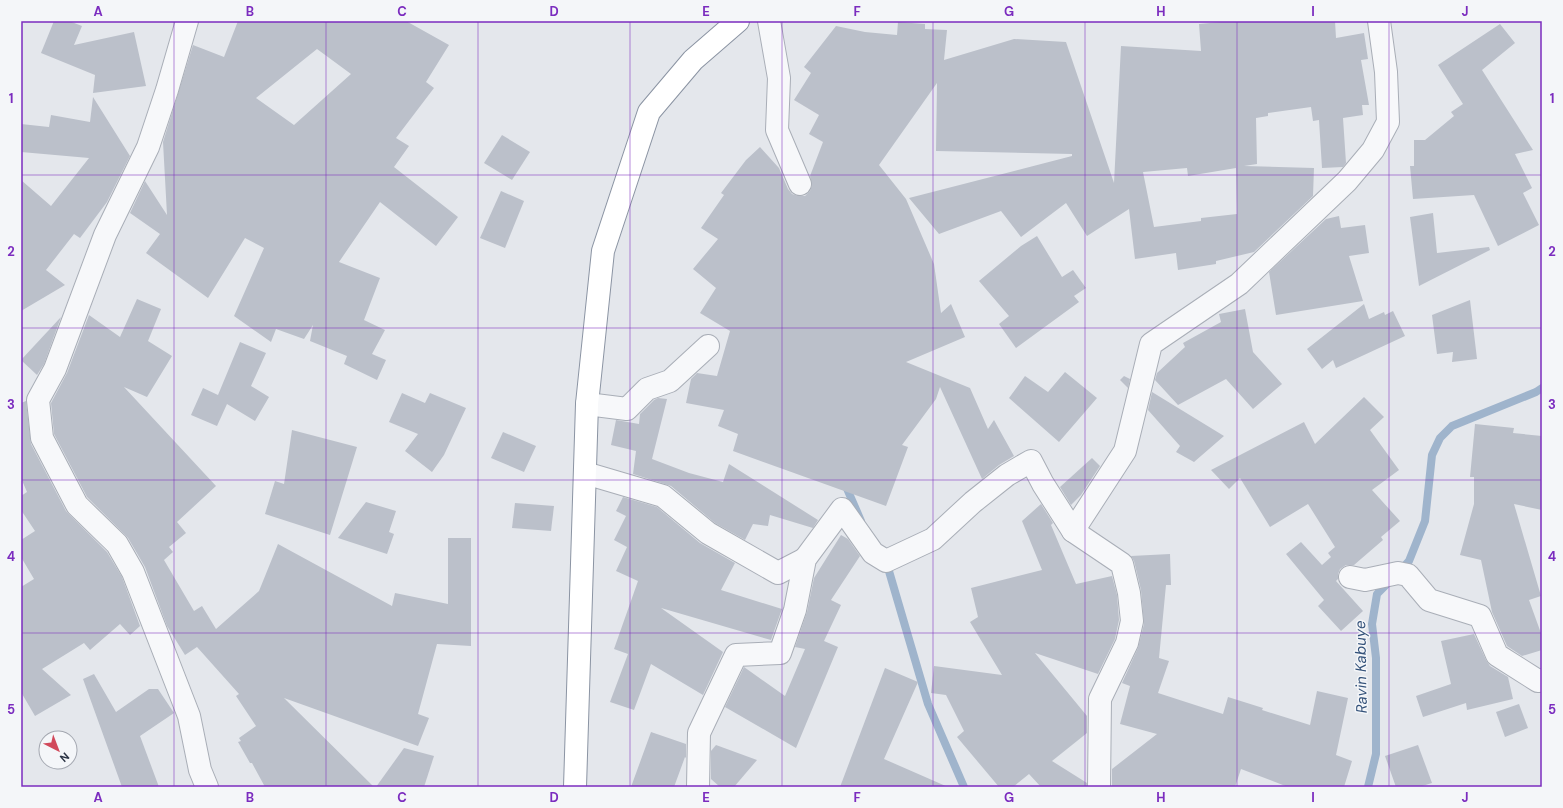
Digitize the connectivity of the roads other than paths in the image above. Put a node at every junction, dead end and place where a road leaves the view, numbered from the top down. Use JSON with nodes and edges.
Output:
{"nodes":[{"id":1,"x":188,"y":21,"type":"edge"},
{"id":2,"x":738,"y":21,"type":"edge"},
{"id":3,"x":769,"y":21,"type":"edge"},
{"id":4,"x":1379,"y":21,"type":"edge"},
{"id":5,"x":800,"y":184,"type":"dead end"},
{"id":6,"x":708,"y":346,"type":"dead end"},
{"id":7,"x":587,"y":404,"type":"junction"},
{"id":8,"x":585,"y":473,"type":"junction"},
{"id":9,"x":1073,"y":531,"type":"junction"},
{"id":10,"x":805,"y":559,"type":"junction"},
{"id":11,"x":1350,"y":577,"type":"dead end"},
{"id":12,"x":1542,"y":680,"type":"edge"},
{"id":13,"x":207,"y":787,"type":"edge"},
{"id":14,"x":574,"y":787,"type":"edge"},
{"id":15,"x":698,"y":787,"type":"edge"},
{"id":16,"x":1099,"y":787,"type":"edge"}],
"edges":[{"from":1,"to":13,"type":"street"},
{"from":2,"to":7,"type":"highway"},
{"from":3,"to":5,"type":"street"},
{"from":4,"to":9,"type":"street"},
{"from":6,"to":7,"type":"street"},
{"from":7,"to":8,"type":"highway"},
{"from":8,"to":10,"type":"street"},
{"from":8,"to":14,"type":"highway"},
{"from":9,"to":10,"type":"street"},
{"from":9,"to":16,"type":"street"},
{"from":10,"to":15,"type":"street"},
{"from":11,"to":12,"type":"street"}]}
